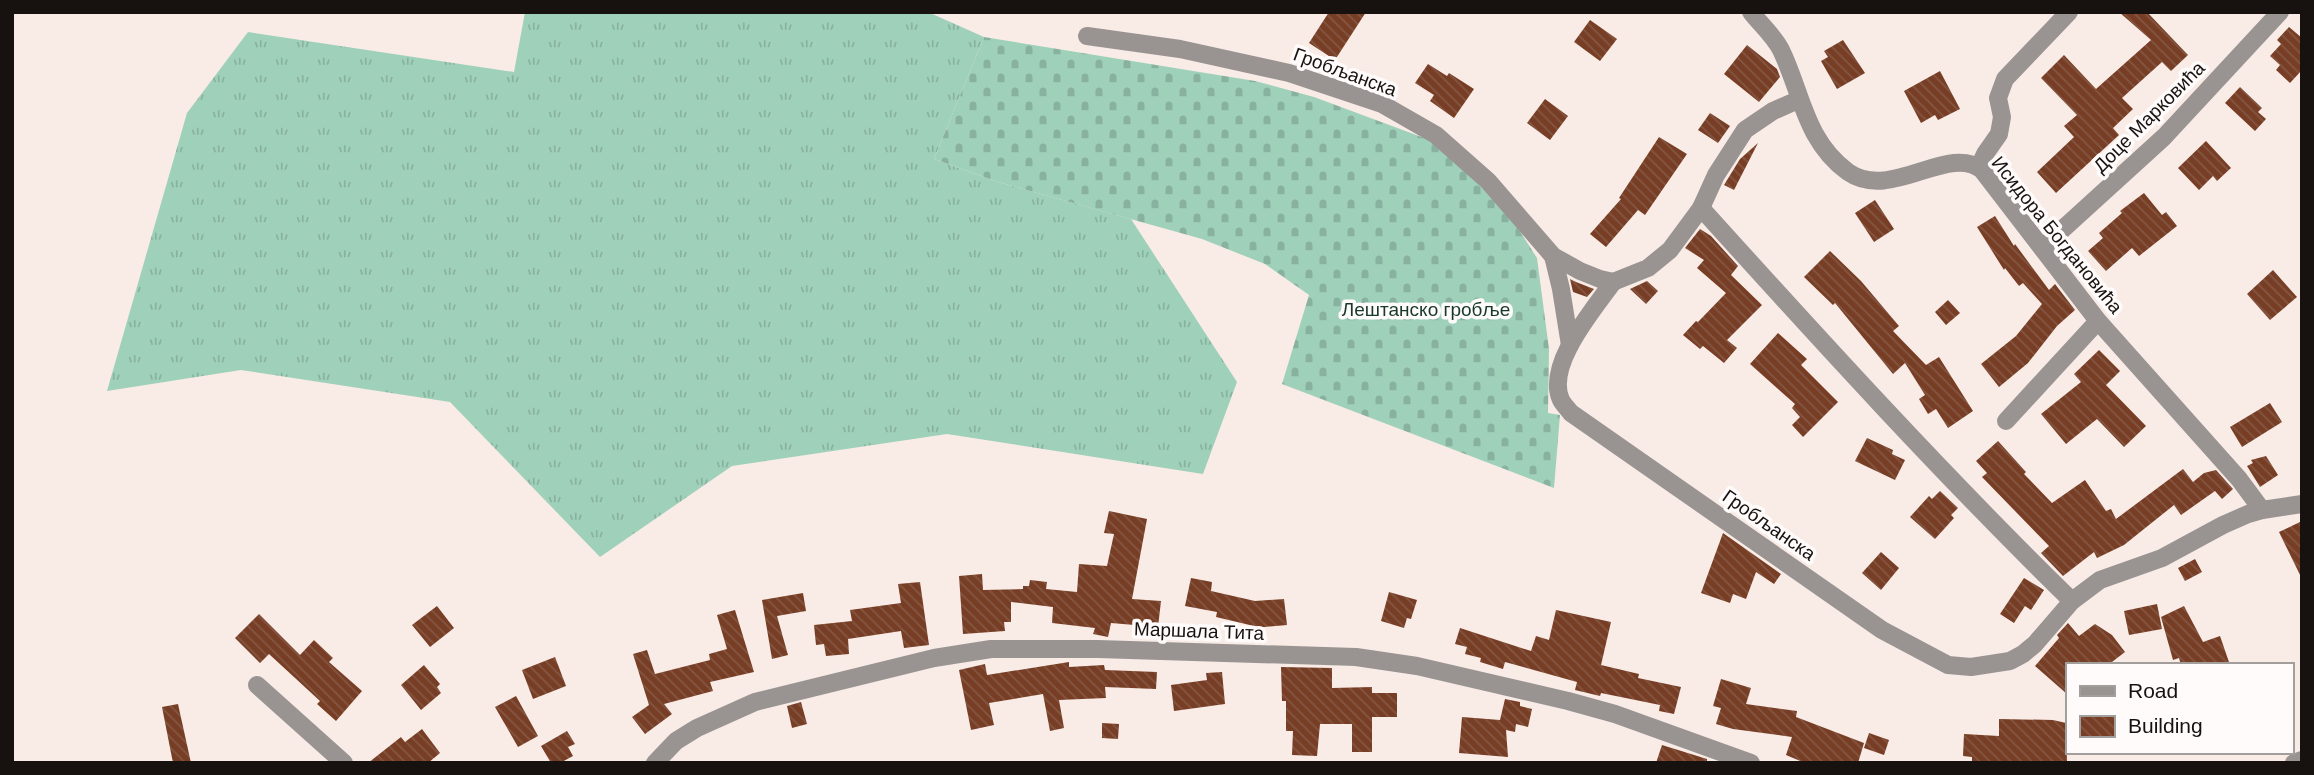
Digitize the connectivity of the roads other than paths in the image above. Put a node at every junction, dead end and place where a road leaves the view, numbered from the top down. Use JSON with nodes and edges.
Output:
{"nodes":[{"id":1,"x":1751,"y":12,"type":"edge"},
{"id":2,"x":2069,"y":12,"type":"edge"},
{"id":3,"x":2280,"y":12,"type":"edge"},
{"id":4,"x":1087,"y":36,"type":"dead end"},
{"id":5,"x":1798,"y":100,"type":"junction"},
{"id":6,"x":1979,"y":167,"type":"junction"},
{"id":7,"x":1701,"y":208,"type":"junction"},
{"id":8,"x":2042,"y":248,"type":"junction"},
{"id":9,"x":1553,"y":256,"type":"junction"},
{"id":10,"x":1613,"y":282,"type":"junction"},
{"id":11,"x":2098,"y":321,"type":"junction"},
{"id":12,"x":1570,"y":345,"type":"junction"},
{"id":13,"x":2006,"y":421,"type":"dead end"},
{"id":14,"x":2302,"y":504,"type":"edge"},
{"id":15,"x":2262,"y":510,"type":"junction"},
{"id":16,"x":2072,"y":601,"type":"junction"},
{"id":17,"x":257,"y":685,"type":"dead end"},
{"id":18,"x":2302,"y":760,"type":"edge"},
{"id":19,"x":344,"y":763,"type":"edge"},
{"id":20,"x":655,"y":763,"type":"edge"},
{"id":21,"x":1751,"y":763,"type":"edge"},
{"id":22,"x":2294,"y":763,"type":"edge"}],
"edges":[{"from":1,"to":5,"type":"street","name":"Исидора Богдановића"},
{"from":2,"to":6,"type":"street"},
{"from":3,"to":8,"type":"street","name":"Доце Марковића"},
{"from":4,"to":9,"type":"street","name":"Гробљанска"},
{"from":5,"to":6,"type":"street","name":"Исидора Богдановића"},
{"from":5,"to":7,"type":"street"},
{"from":6,"to":8,"type":"street","name":"Исидора Богдановића"},
{"from":7,"to":10,"type":"street"},
{"from":7,"to":16,"type":"street"},
{"from":8,"to":11,"type":"street","name":"Исидора Богдановића"},
{"from":9,"to":10,"type":"street","name":"Гробљанска"},
{"from":9,"to":12,"type":"street"},
{"from":10,"to":12,"type":"street","name":"Гробљанска"},
{"from":11,"to":13,"type":"street"},
{"from":11,"to":15,"type":"street","name":"Исидора Богдановића"},
{"from":12,"to":16,"type":"street","name":"Гробљанска"},
{"from":14,"to":15,"type":"street","name":"Гробљанска"},
{"from":15,"to":16,"type":"street","name":"Гробљанска"},
{"from":17,"to":19,"type":"street"},
{"from":18,"to":22,"type":"street"},
{"from":20,"to":21,"type":"street","name":"Маршала Тита"}]}
